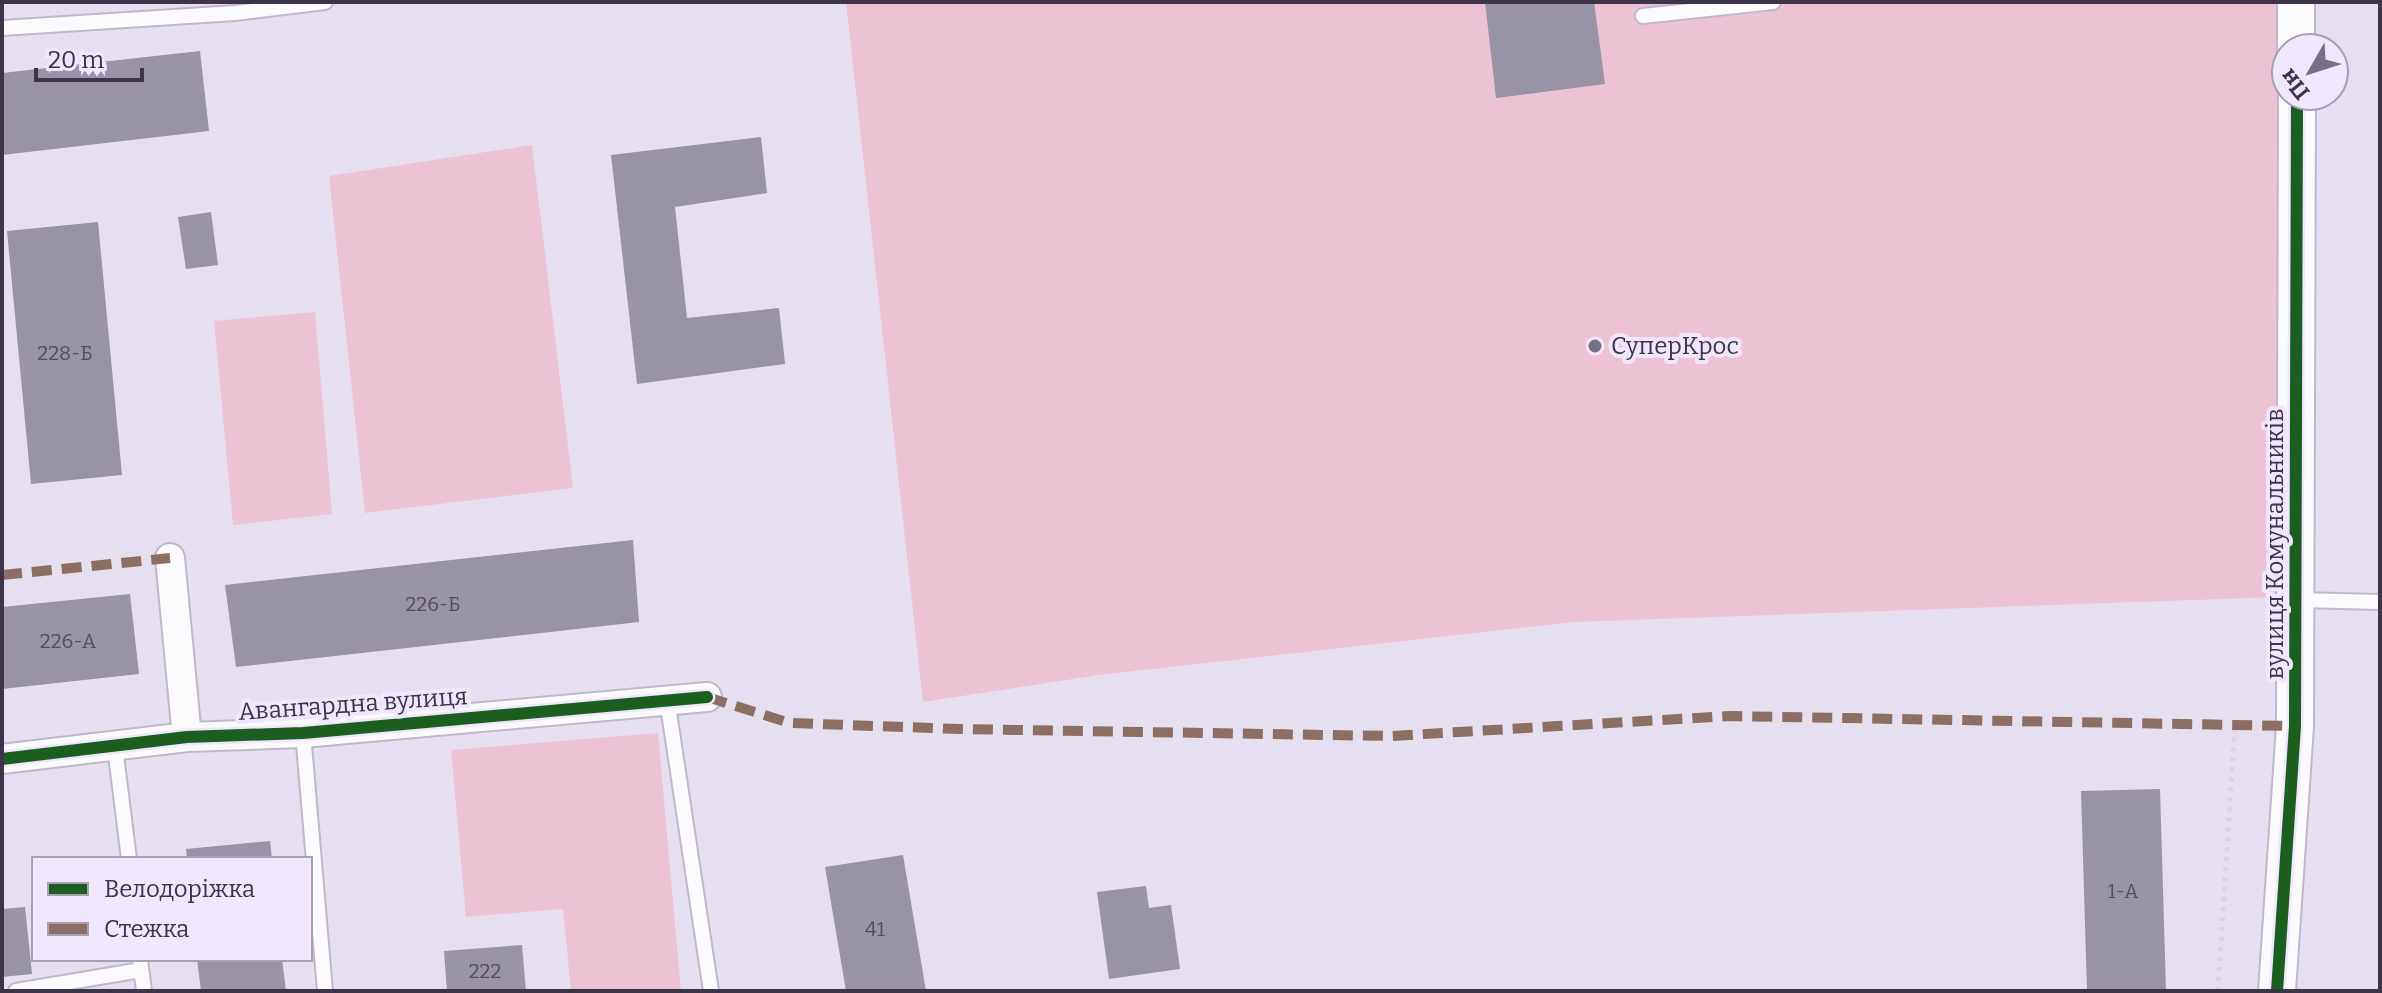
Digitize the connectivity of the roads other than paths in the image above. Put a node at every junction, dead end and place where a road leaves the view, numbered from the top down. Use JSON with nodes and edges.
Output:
{"nodes":[{"id":1,"x":325,"y":2,"type":"edge"},
{"id":2,"x":1773,"y":2,"type":"edge"},
{"id":3,"x":2296,"y":2,"type":"edge"},
{"id":4,"x":1643,"y":16,"type":"dead end"},
{"id":5,"x":2,"y":28,"type":"edge"},
{"id":6,"x":2296,"y":32,"type":"edge"},
{"id":7,"x":2297,"y":112,"type":"edge"},
{"id":8,"x":170,"y":558,"type":"dead end"},
{"id":9,"x":2298,"y":600,"type":"junction"},
{"id":10,"x":2380,"y":602,"type":"edge"},
{"id":11,"x":707,"y":697,"type":"dead end"},
{"id":12,"x":667,"y":699,"type":"junction"},
{"id":13,"x":303,"y":733,"type":"junction"},
{"id":14,"x":187,"y":737,"type":"junction"},
{"id":15,"x":115,"y":747,"type":"junction"},
{"id":16,"x":2,"y":759,"type":"edge"},
{"id":17,"x":129,"y":857,"type":"edge"},
{"id":18,"x":141,"y":965,"type":"edge"},
{"id":19,"x":16,"y":991,"type":"edge"},
{"id":20,"x":144,"y":991,"type":"edge"},
{"id":21,"x":325,"y":991,"type":"edge"},
{"id":22,"x":711,"y":991,"type":"edge"},
{"id":23,"x":2277,"y":991,"type":"edge"}],
"edges":[{"from":1,"to":5,"type":"lane"},
{"from":2,"to":4,"type":"lane"},
{"from":3,"to":6,"type":"street"},
{"from":7,"to":9,"type":"street","name":"вулиця Комунальників"},
{"from":8,"to":14,"type":"street"},
{"from":9,"to":10,"type":"lane"},
{"from":9,"to":23,"type":"street","name":"вулиця Комунальників"},
{"from":11,"to":12,"type":"street","name":"Авангардна вулиця"},
{"from":12,"to":13,"type":"street","name":"Авангардна вулиця"},
{"from":12,"to":22,"type":"lane"},
{"from":13,"to":14,"type":"street","name":"Авангардна вулиця"},
{"from":13,"to":21,"type":"lane"},
{"from":14,"to":15,"type":"street","name":"Авангардна вулиця"},
{"from":15,"to":16,"type":"street","name":"Авангардна вулиця"},
{"from":15,"to":17,"type":"lane"},
{"from":18,"to":19,"type":"lane"},
{"from":18,"to":20,"type":"lane"}]}
